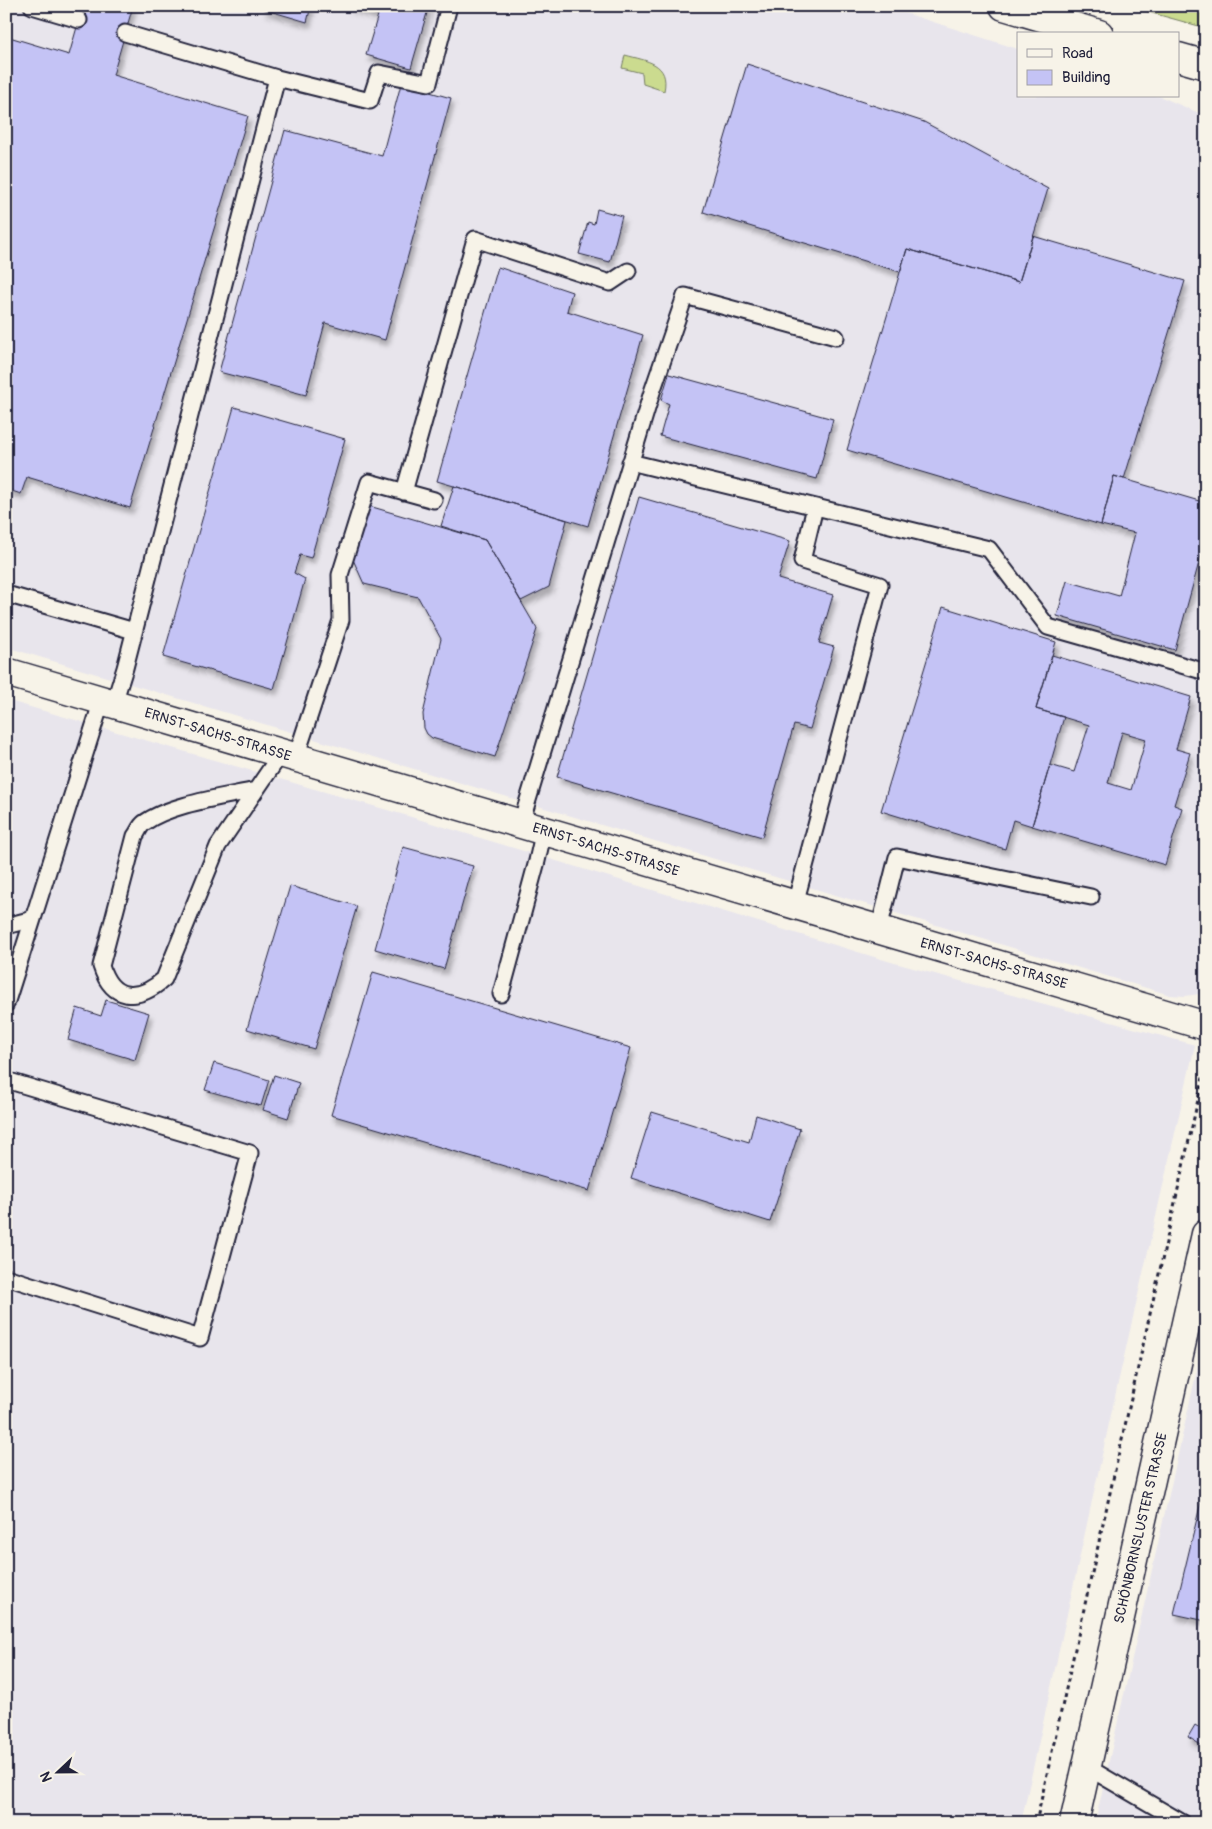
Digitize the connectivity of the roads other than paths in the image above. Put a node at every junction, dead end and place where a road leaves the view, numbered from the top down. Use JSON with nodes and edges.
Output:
{"nodes":[{"id":1,"x":32,"y":6,"type":"edge"},
{"id":2,"x":448,"y":6,"type":"edge"},
{"id":3,"x":1004,"y":6,"type":"edge"},
{"id":4,"x":79,"y":20,"type":"dead end"},
{"id":5,"x":1092,"y":32,"type":"edge"},
{"id":6,"x":125,"y":34,"type":"dead end"},
{"id":7,"x":1180,"y":58,"type":"edge"},
{"id":8,"x":1206,"y":65,"type":"edge"},
{"id":9,"x":277,"y":78,"type":"junction"},
{"id":10,"x":628,"y":271,"type":"dead end"},
{"id":11,"x":836,"y":337,"type":"dead end"},
{"id":12,"x":630,"y":462,"type":"junction"},
{"id":13,"x":404,"y":492,"type":"junction"},
{"id":14,"x":434,"y":500,"type":"dead end"},
{"id":15,"x":815,"y":507,"type":"junction"},
{"id":16,"x":6,"y":594,"type":"edge"},
{"id":17,"x":134,"y":631,"type":"junction"},
{"id":18,"x":6,"y":672,"type":"edge"},
{"id":19,"x":1206,"y":672,"type":"edge"},
{"id":20,"x":108,"y":701,"type":"junction"},
{"id":21,"x":289,"y":755,"type":"junction"},
{"id":22,"x":256,"y":790,"type":"junction"},
{"id":23,"x":532,"y":827,"type":"junction"},
{"id":24,"x":1091,"y":897,"type":"dead end"},
{"id":25,"x":794,"y":904,"type":"junction"},
{"id":26,"x":33,"y":919,"type":"junction"},
{"id":27,"x":6,"y":926,"type":"edge"},
{"id":28,"x":879,"y":929,"type":"junction"},
{"id":29,"x":501,"y":994,"type":"dead end"},
{"id":30,"x":6,"y":1004,"type":"edge"},
{"id":31,"x":1206,"y":1026,"type":"edge"},
{"id":32,"x":6,"y":1080,"type":"edge"},
{"id":33,"x":1206,"y":1234,"type":"edge"},
{"id":34,"x":6,"y":1277,"type":"edge"},
{"id":35,"x":1087,"y":1767,"type":"junction"},
{"id":36,"x":1074,"y":1823,"type":"edge"},
{"id":37,"x":1182,"y":1823,"type":"edge"}],
"edges":[{"from":1,"to":4,"type":"lane"},
{"from":2,"to":9,"type":"lane"},
{"from":3,"to":5,"type":"street"},
{"from":6,"to":9,"type":"lane"},
{"from":7,"to":8,"type":"street"},
{"from":9,"to":17,"type":"lane"},
{"from":10,"to":13,"type":"lane"},
{"from":11,"to":12,"type":"lane"},
{"from":12,"to":15,"type":"lane"},
{"from":12,"to":23,"type":"lane"},
{"from":13,"to":14,"type":"lane"},
{"from":13,"to":21,"type":"lane"},
{"from":15,"to":19,"type":"lane"},
{"from":15,"to":25,"type":"lane"},
{"from":16,"to":17,"type":"lane"},
{"from":17,"to":20,"type":"lane"},
{"from":18,"to":20,"type":"street","name":"ERNST-SACHS-STRASSE"},
{"from":20,"to":21,"type":"street","name":"ERNST-SACHS-STRASSE"},
{"from":20,"to":26,"type":"lane"},
{"from":21,"to":22,"type":"lane"},
{"from":21,"to":23,"type":"street","name":"ERNST-SACHS-STRASSE"},
{"from":22,"to":22,"type":"lane"},
{"from":23,"to":25,"type":"street","name":"ERNST-SACHS-STRASSE"},
{"from":23,"to":29,"type":"lane"},
{"from":24,"to":28,"type":"lane"},
{"from":25,"to":28,"type":"street","name":"ERNST-SACHS-STRASSE"},
{"from":26,"to":27,"type":"lane"},
{"from":26,"to":30,"type":"lane"},
{"from":28,"to":31,"type":"street","name":"ERNST-SACHS-STRASSE"},
{"from":32,"to":34,"type":"lane"},
{"from":33,"to":35,"type":"street","name":"SCHÖNBORNSLUSTER STRASSE"},
{"from":35,"to":36,"type":"street","name":"SCHÖNBORNSLUSTER STRASSE"},
{"from":35,"to":37,"type":"lane"}]}
